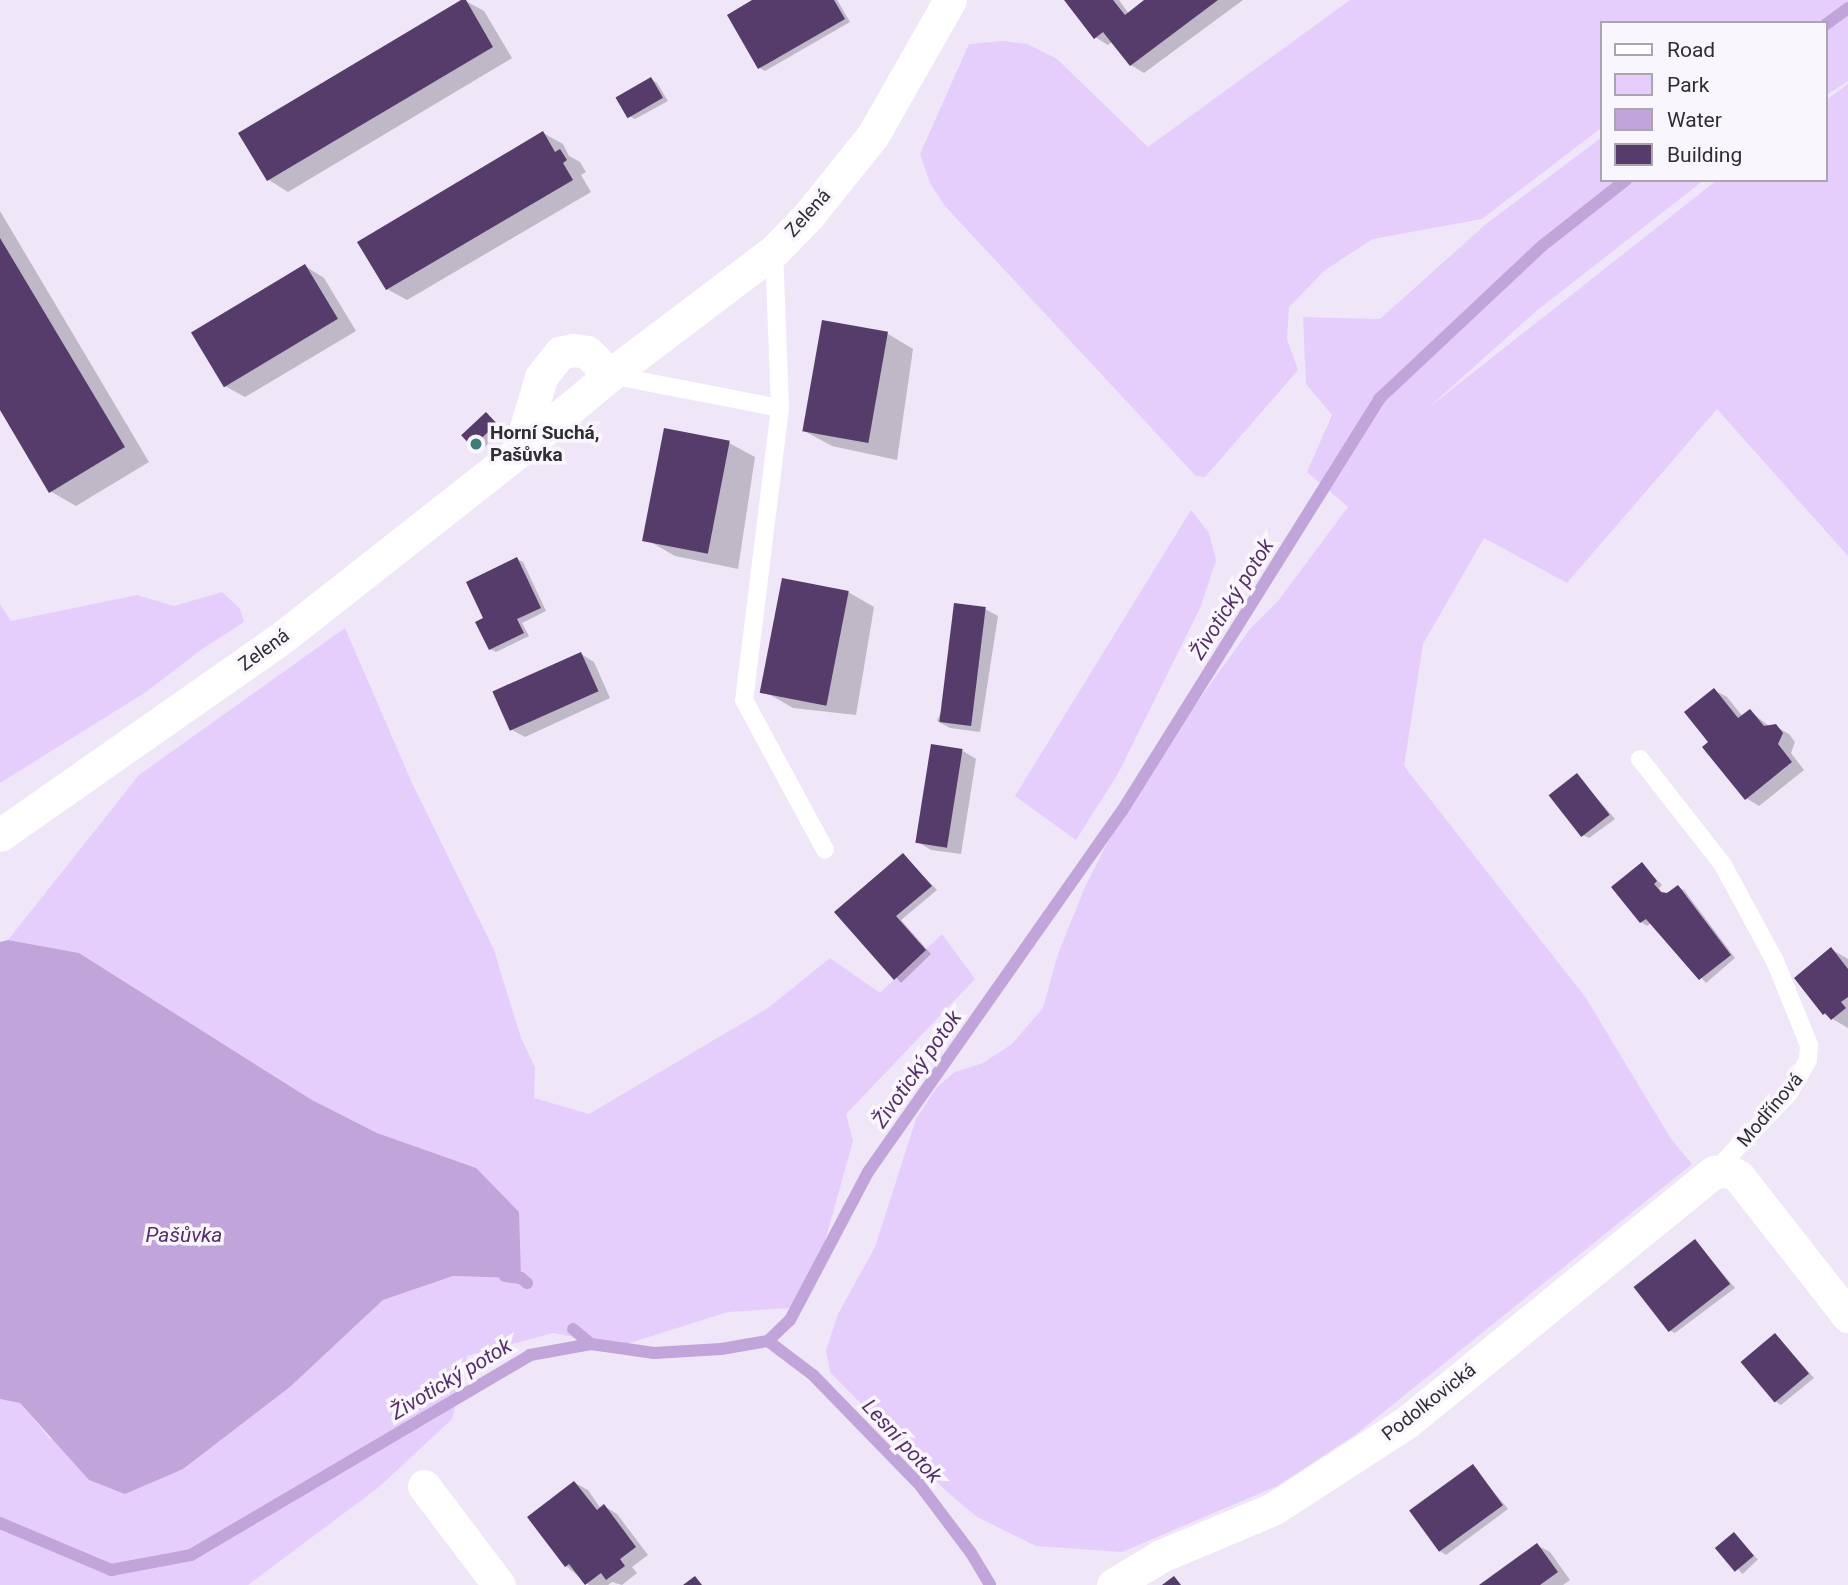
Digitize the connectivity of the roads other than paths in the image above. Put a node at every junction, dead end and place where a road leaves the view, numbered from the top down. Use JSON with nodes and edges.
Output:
{"nodes":[{"id":1,"x":950,"y":0,"type":"edge"},
{"id":2,"x":774,"y":251,"type":"junction"},
{"id":3,"x":611,"y":375,"type":"junction"},
{"id":4,"x":780,"y":408,"type":"junction"},
{"id":5,"x":519,"y":451,"type":"junction"},
{"id":6,"x":1640,"y":759,"type":"dead end"},
{"id":7,"x":0,"y":835,"type":"edge"},
{"id":8,"x":825,"y":850,"type":"dead end"},
{"id":9,"x":1714,"y":1172,"type":"junction"},
{"id":10,"x":1848,"y":1316,"type":"edge"},
{"id":11,"x":424,"y":1486,"type":"dead end"},
{"id":12,"x":499,"y":1585,"type":"edge"},
{"id":13,"x":1113,"y":1585,"type":"edge"}],
"edges":[{"from":1,"to":2,"type":"street","name":"Zelená"},
{"from":2,"to":3,"type":"street","name":"Zelená"},
{"from":2,"to":4,"type":"lane"},
{"from":3,"to":4,"type":"lane"},
{"from":3,"to":5,"type":"street","name":"Zelená"},
{"from":3,"to":5,"type":"street"},
{"from":4,"to":8,"type":"lane"},
{"from":5,"to":7,"type":"street","name":"Zelená"},
{"from":6,"to":9,"type":"lane","name":"Modřínová"},
{"from":9,"to":10,"type":"street","name":"Modřínová"},
{"from":9,"to":13,"type":"street","name":"Podolkovická"},
{"from":11,"to":12,"type":"street"}]}
